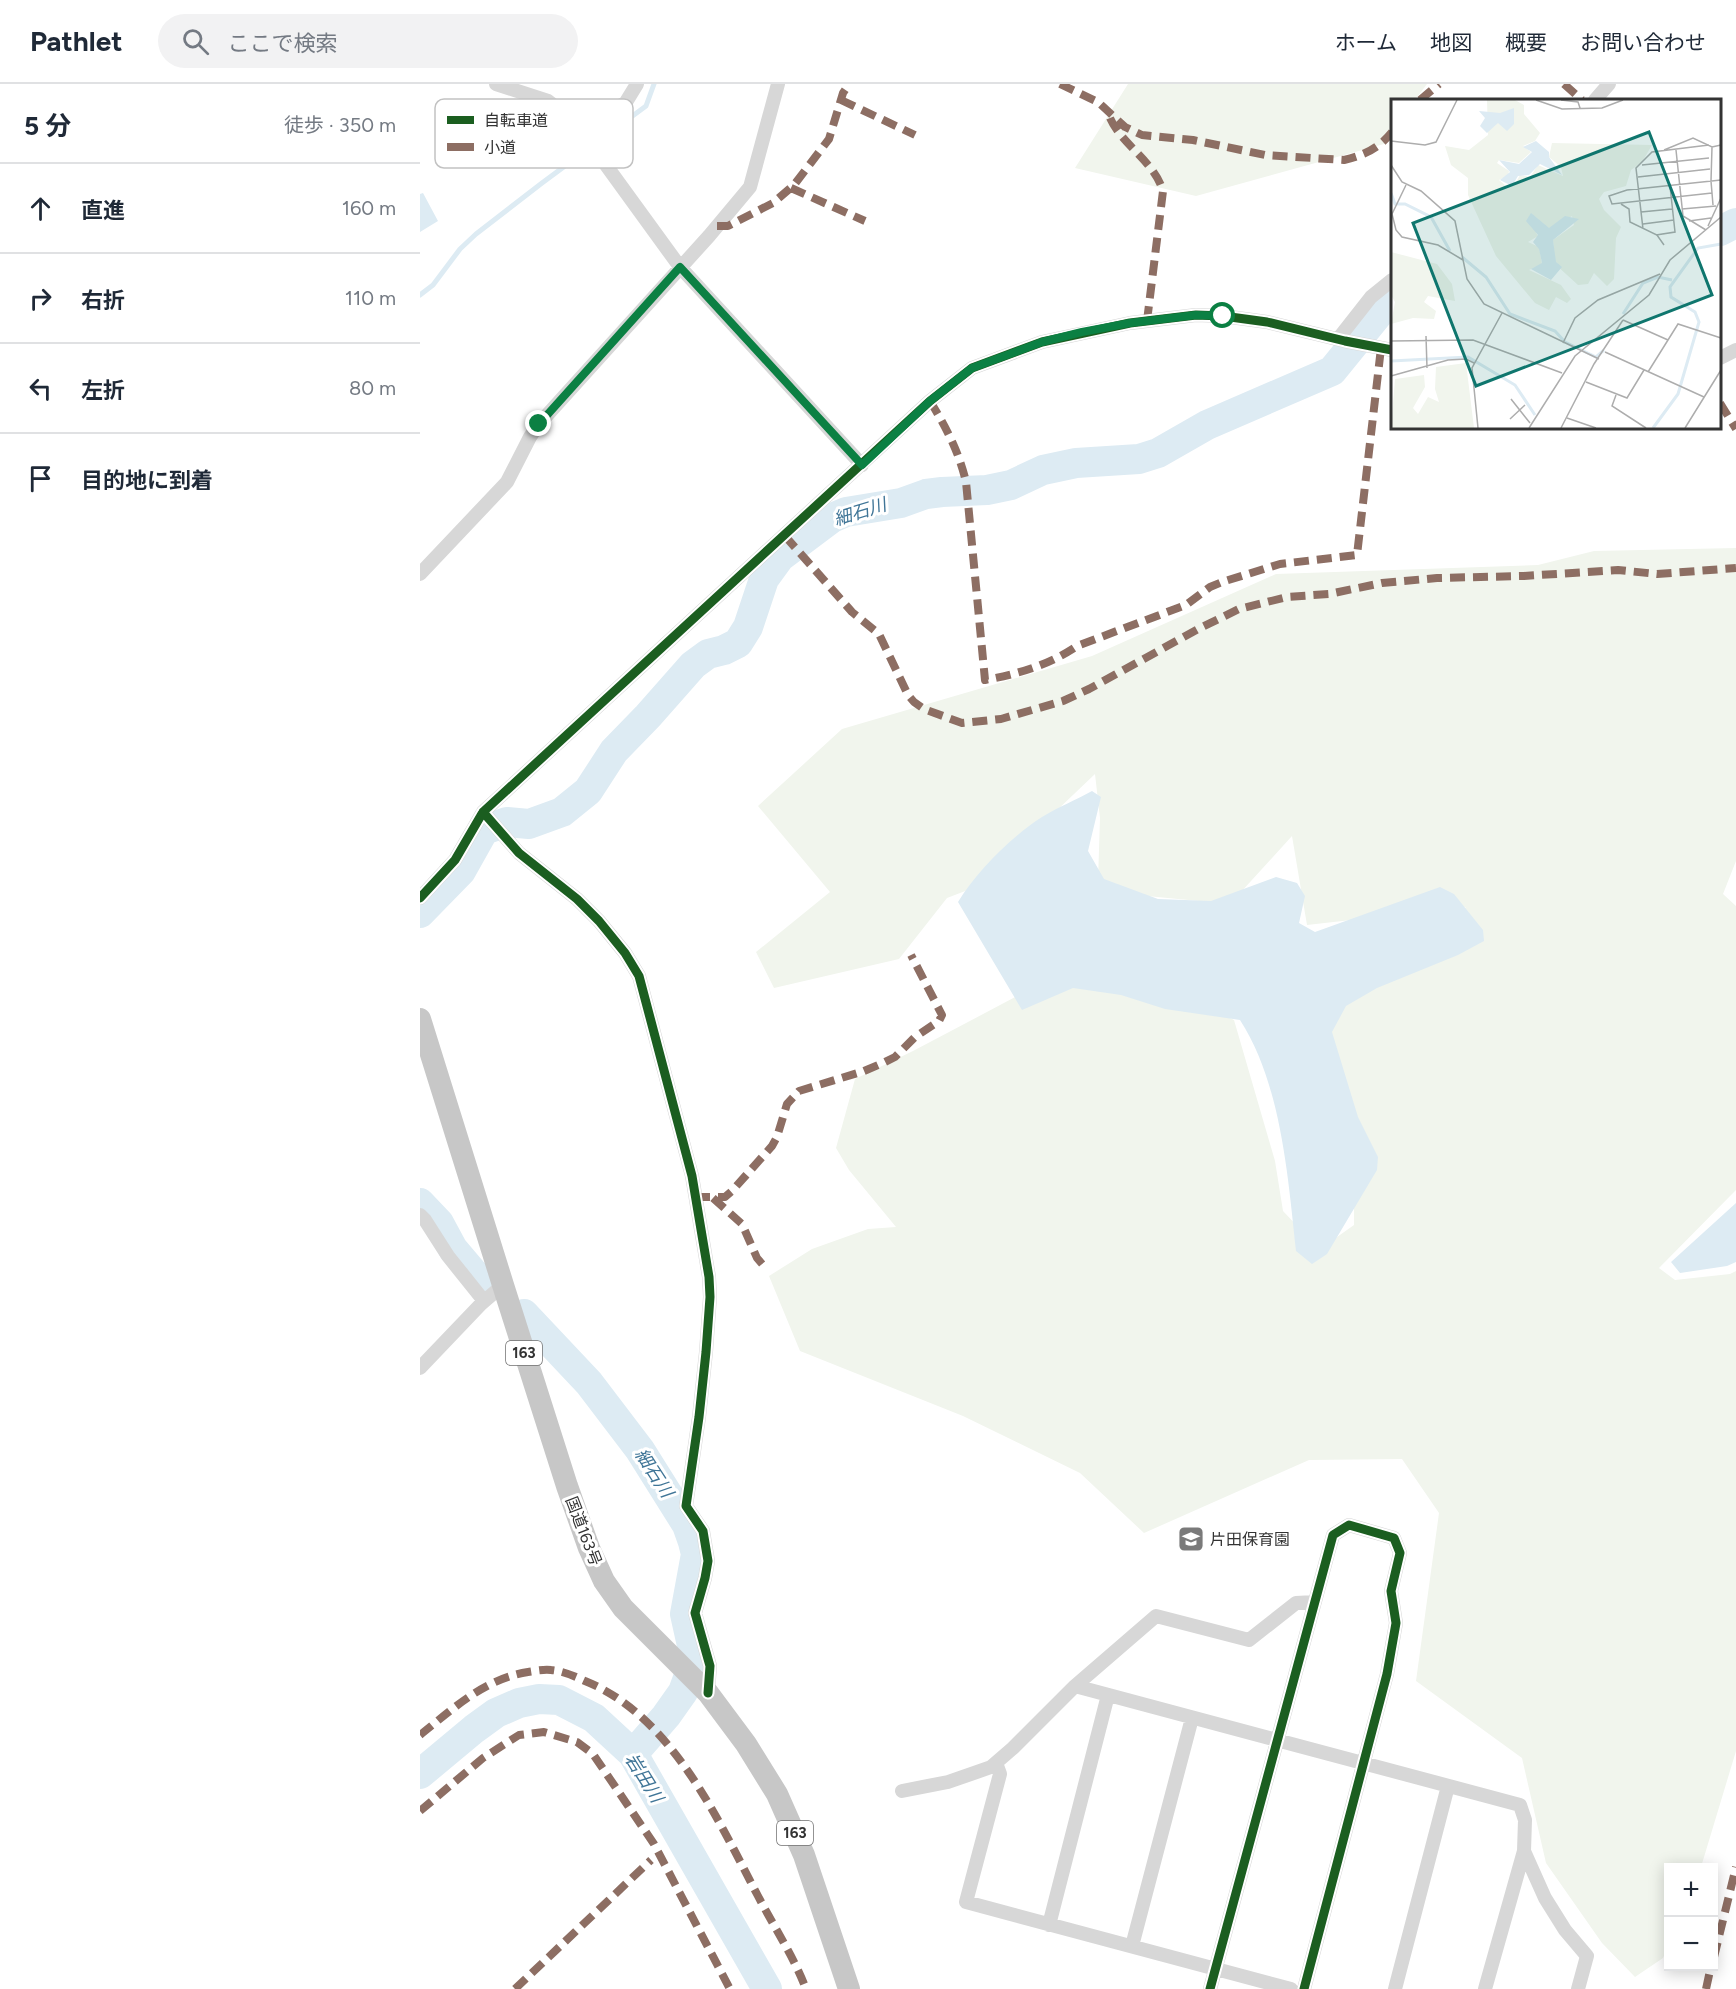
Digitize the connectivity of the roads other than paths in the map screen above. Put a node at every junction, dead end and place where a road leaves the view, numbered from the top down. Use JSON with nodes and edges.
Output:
{"nodes":[{"id":1,"x":496,"y":84,"type":"edge"},
{"id":2,"x":637,"y":84,"type":"edge"},
{"id":3,"x":778,"y":84,"type":"edge"},
{"id":4,"x":1609,"y":84,"type":"edge"},
{"id":5,"x":544,"y":99,"type":"edge"},
{"id":6,"x":628,"y":99,"type":"edge"},
{"id":7,"x":1596,"y":99,"type":"edge"},
{"id":8,"x":608,"y":168,"type":"edge"},
{"id":9,"x":680,"y":267,"type":"junction"},
{"id":10,"x":1391,"y":281,"type":"edge"},
{"id":11,"x":1341,"y":340,"type":"junction"},
{"id":12,"x":1391,"y":350,"type":"edge"},
{"id":13,"x":1736,"y":350,"type":"edge"},
{"id":14,"x":1721,"y":357,"type":"edge"},
{"id":15,"x":862,"y":465,"type":"junction"},
{"id":16,"x":420,"y":574,"type":"edge"},
{"id":17,"x":485,"y":814,"type":"junction"},
{"id":18,"x":420,"y":898,"type":"edge"},
{"id":19,"x":420,"y":1019,"type":"edge"},
{"id":20,"x":420,"y":1215,"type":"edge"},
{"id":21,"x":503,"y":1286,"type":"junction"},
{"id":22,"x":484,"y":1301,"type":"junction"},
{"id":23,"x":420,"y":1368,"type":"edge"},
{"id":24,"x":1315,"y":1602,"type":"junction"},
{"id":25,"x":1075,"y":1686,"type":"junction"},
{"id":26,"x":704,"y":1689,"type":"junction"},
{"id":27,"x":1108,"y":1695,"type":"junction"},
{"id":28,"x":1192,"y":1718,"type":"junction"},
{"id":29,"x":1278,"y":1741,"type":"junction"},
{"id":30,"x":996,"y":1763,"type":"junction"},
{"id":31,"x":1363,"y":1764,"type":"junction"},
{"id":32,"x":1448,"y":1786,"type":"junction"},
{"id":33,"x":903,"y":1791,"type":"dead end"},
{"id":34,"x":1524,"y":1851,"type":"junction"},
{"id":35,"x":1049,"y":1925,"type":"junction"},
{"id":36,"x":1132,"y":1946,"type":"junction"},
{"id":37,"x":1216,"y":1968,"type":"junction"},
{"id":38,"x":849,"y":1989,"type":"edge"},
{"id":39,"x":1210,"y":1989,"type":"edge"},
{"id":40,"x":1291,"y":1989,"type":"edge"},
{"id":41,"x":1304,"y":1989,"type":"edge"},
{"id":42,"x":1395,"y":1989,"type":"edge"},
{"id":43,"x":1485,"y":1989,"type":"edge"},
{"id":44,"x":1578,"y":1989,"type":"edge"}],
"edges":[{"from":1,"to":5,"type":"street"},
{"from":2,"to":6,"type":"street"},
{"from":3,"to":9,"type":"street"},
{"from":4,"to":7,"type":"street"},
{"from":8,"to":9,"type":"street"},
{"from":9,"to":15,"type":"street"},
{"from":9,"to":16,"type":"street"},
{"from":10,"to":11,"type":"street"},
{"from":11,"to":12,"type":"street"},
{"from":11,"to":15,"type":"street"},
{"from":13,"to":14,"type":"street"},
{"from":15,"to":17,"type":"street"},
{"from":17,"to":18,"type":"street"},
{"from":17,"to":26,"type":"street"},
{"from":19,"to":21,"type":"highway","name":"国道163号","number":"163"},
{"from":20,"to":22,"type":"street"},
{"from":21,"to":22,"type":"street"},
{"from":21,"to":26,"type":"highway","name":"国道163号","number":"163"},
{"from":22,"to":23,"type":"street"},
{"from":24,"to":25,"type":"street"},
{"from":24,"to":29,"type":"street"},
{"from":24,"to":31,"type":"street"},
{"from":25,"to":27,"type":"street"},
{"from":25,"to":30,"type":"street"},
{"from":26,"to":38,"type":"highway","name":"国道163号","number":"163"},
{"from":27,"to":28,"type":"street"},
{"from":27,"to":35,"type":"street"},
{"from":28,"to":29,"type":"street"},
{"from":28,"to":36,"type":"street"},
{"from":29,"to":31,"type":"street"},
{"from":29,"to":37,"type":"street"},
{"from":30,"to":33,"type":"street"},
{"from":30,"to":35,"type":"street"},
{"from":31,"to":32,"type":"street"},
{"from":31,"to":41,"type":"street"},
{"from":32,"to":34,"type":"street"},
{"from":32,"to":42,"type":"street"},
{"from":34,"to":43,"type":"street"},
{"from":34,"to":44,"type":"street"},
{"from":35,"to":36,"type":"street"},
{"from":36,"to":37,"type":"street"},
{"from":37,"to":39,"type":"street"},
{"from":37,"to":40,"type":"street"}]}
